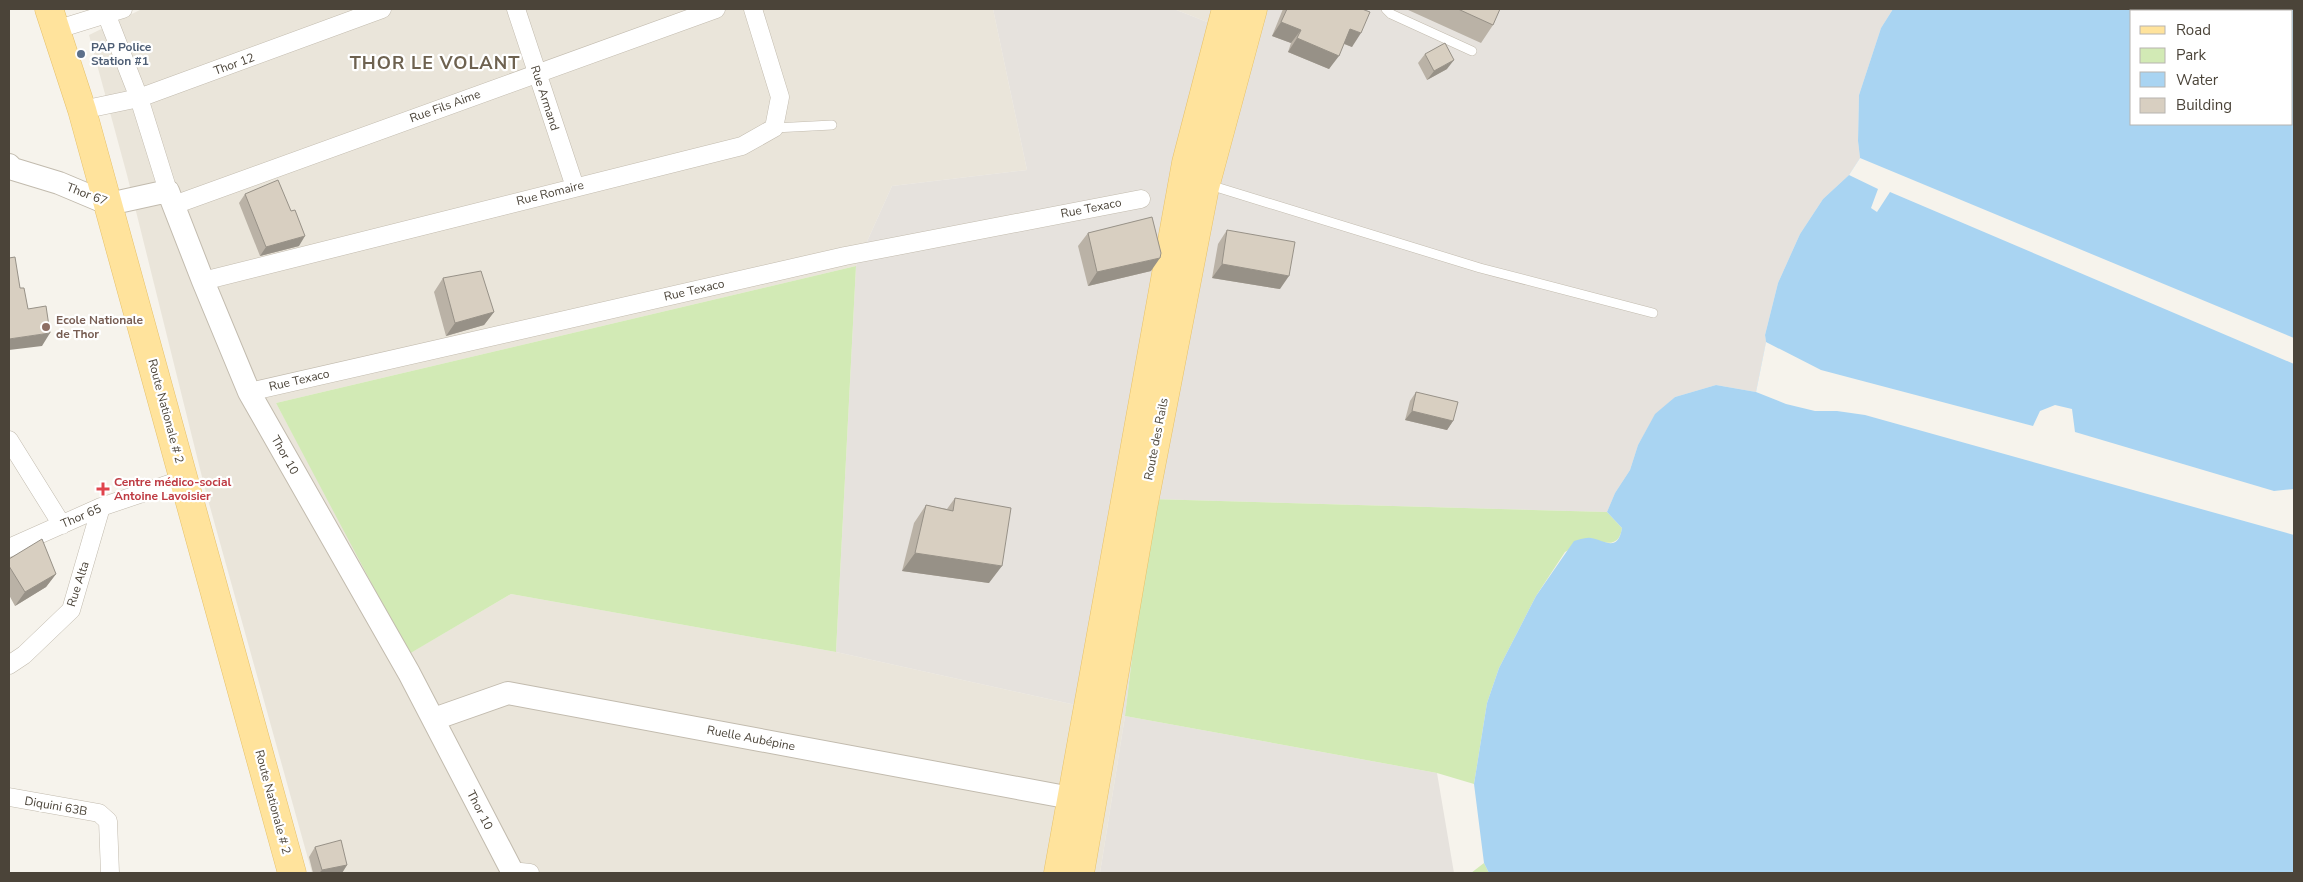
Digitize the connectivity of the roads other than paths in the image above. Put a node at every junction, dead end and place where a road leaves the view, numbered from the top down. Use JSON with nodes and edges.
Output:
{"nodes":[{"id":1,"x":123,"y":9,"type":"edge"},
{"id":2,"x":382,"y":9,"type":"edge"},
{"id":3,"x":516,"y":9,"type":"edge"},
{"id":4,"x":716,"y":9,"type":"edge"},
{"id":5,"x":753,"y":9,"type":"edge"},
{"id":6,"x":1226,"y":9,"type":"edge"},
{"id":7,"x":1252,"y":9,"type":"edge"},
{"id":8,"x":1386,"y":9,"type":"edge"},
{"id":9,"x":106,"y":16,"type":"junction"},
{"id":10,"x":52,"y":19,"type":"edge"},
{"id":11,"x":1472,"y":51,"type":"dead end"},
{"id":12,"x":537,"y":73,"type":"junction"},
{"id":13,"x":139,"y":98,"type":"junction"},
{"id":14,"x":82,"y":110,"type":"junction"},
{"id":15,"x":832,"y":125,"type":"dead end"},
{"id":16,"x":774,"y":128,"type":"junction"},
{"id":17,"x":10,"y":168,"type":"edge"},
{"id":18,"x":575,"y":187,"type":"junction"},
{"id":19,"x":1216,"y":188,"type":"dead end"},
{"id":20,"x":171,"y":198,"type":"junction"},
{"id":21,"x":1141,"y":199,"type":"dead end"},
{"id":22,"x":108,"y":204,"type":"junction"},
{"id":23,"x":203,"y":281,"type":"junction"},
{"id":24,"x":1654,"y":313,"type":"dead end"},
{"id":25,"x":249,"y":392,"type":"junction"},
{"id":26,"x":9,"y":440,"type":"edge"},
{"id":27,"x":184,"y":479,"type":"junction"},
{"id":28,"x":102,"y":507,"type":"junction"},
{"id":29,"x":62,"y":525,"type":"junction"},
{"id":30,"x":9,"y":548,"type":"edge"},
{"id":31,"x":9,"y":665,"type":"edge"},
{"id":32,"x":434,"y":719,"type":"junction"},
{"id":33,"x":9,"y":797,"type":"edge"},
{"id":34,"x":1071,"y":798,"type":"junction"},
{"id":35,"x":110,"y":873,"type":"edge"},
{"id":36,"x":292,"y":873,"type":"edge"},
{"id":37,"x":518,"y":873,"type":"edge"},
{"id":38,"x":1058,"y":873,"type":"edge"},
{"id":39,"x":1080,"y":873,"type":"edge"}],
"edges":[{"from":1,"to":9,"type":"street"},
{"from":2,"to":13,"type":"street","name":"Thor 12"},
{"from":3,"to":12,"type":"street","name":"Rue Armand"},
{"from":4,"to":12,"type":"street","name":"Rue Fils Aime"},
{"from":5,"to":16,"type":"street"},
{"from":6,"to":34,"type":"main road","name":"Route des Rails"},
{"from":7,"to":39,"type":"main road","name":"Route des Rails"},
{"from":8,"to":11,"type":"lane"},
{"from":9,"to":10,"type":"street"},
{"from":9,"to":13,"type":"street","name":"Thor 10"},
{"from":10,"to":14,"type":"main road","name":"Route Nationale # 2"},
{"from":12,"to":18,"type":"street","name":"Rue Armand"},
{"from":12,"to":20,"type":"street","name":"Rue Fils Aime"},
{"from":13,"to":14,"type":"street","name":"Thor 12"},
{"from":13,"to":20,"type":"street","name":"Thor 10"},
{"from":14,"to":22,"type":"main road","name":"Route Nationale # 2"},
{"from":15,"to":16,"type":"lane"},
{"from":16,"to":18,"type":"street","name":"Rue Romaire"},
{"from":17,"to":22,"type":"street","name":"Thor 67"},
{"from":18,"to":23,"type":"street","name":"Rue Romaire"},
{"from":19,"to":24,"type":"lane"},
{"from":20,"to":22,"type":"street","name":"Thor 67"},
{"from":20,"to":23,"type":"street","name":"Thor 10"},
{"from":21,"to":25,"type":"street","name":"Rue Texaco"},
{"from":22,"to":27,"type":"main road","name":"Route Nationale # 2"},
{"from":23,"to":25,"type":"street","name":"Thor 10"},
{"from":25,"to":32,"type":"street","name":"Thor 10"},
{"from":26,"to":29,"type":"street"},
{"from":27,"to":28,"type":"street","name":"Thor 65"},
{"from":27,"to":36,"type":"main road","name":"Route Nationale # 2"},
{"from":28,"to":29,"type":"street","name":"Thor 65"},
{"from":28,"to":31,"type":"street","name":"Rue Alta"},
{"from":29,"to":30,"type":"street","name":"Thor 65"},
{"from":32,"to":34,"type":"street","name":"Ruelle Aubépine"},
{"from":32,"to":37,"type":"street","name":"Thor 10"},
{"from":33,"to":35,"type":"street","name":"Diquini 63B"},
{"from":34,"to":38,"type":"main road","name":"Route des Rails"}]}
